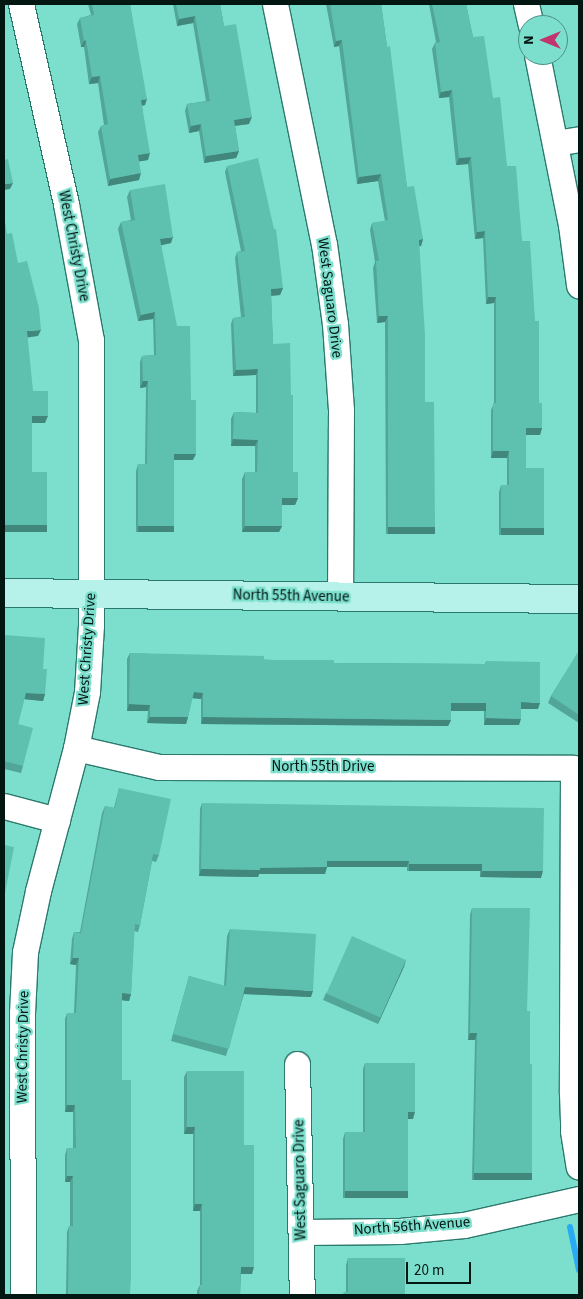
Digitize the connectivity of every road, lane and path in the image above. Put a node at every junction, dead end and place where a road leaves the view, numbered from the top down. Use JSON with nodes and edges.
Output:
{"nodes":[{"id":1,"x":21,"y":4,"type":"edge"},
{"id":2,"x":275,"y":4,"type":"edge"},
{"id":3,"x":538,"y":65,"type":"edge"},
{"id":4,"x":579,"y":139,"type":"edge"},
{"id":5,"x":555,"y":143,"type":"junction"},
{"id":6,"x":579,"y":285,"type":"edge"},
{"id":7,"x":4,"y":592,"type":"edge"},
{"id":8,"x":92,"y":594,"type":"junction"},
{"id":9,"x":340,"y":597,"type":"junction"},
{"id":10,"x":579,"y":599,"type":"edge"},
{"id":11,"x":76,"y":748,"type":"junction"},
{"id":12,"x":4,"y":806,"type":"edge"},
{"id":13,"x":57,"y":820,"type":"junction"},
{"id":14,"x":297,"y":1064,"type":"dead end"},
{"id":15,"x":579,"y":1167,"type":"edge"},
{"id":16,"x":579,"y":1199,"type":"edge"},
{"id":17,"x":302,"y":1232,"type":"junction"},
{"id":18,"x":23,"y":1295,"type":"edge"},
{"id":19,"x":302,"y":1295,"type":"edge"}],
"edges":[{"from":1,"to":8,"type":"street","name":"West Christy Drive"},
{"from":2,"to":9,"type":"street","name":"West Saguaro Drive"},
{"from":3,"to":5,"type":"street"},
{"from":4,"to":5,"type":"street"},
{"from":5,"to":6,"type":"street"},
{"from":7,"to":8,"type":"street","name":"North 55th Avenue"},
{"from":8,"to":9,"type":"street","name":"North 55th Avenue"},
{"from":8,"to":11,"type":"street","name":"West Christy Drive"},
{"from":9,"to":10,"type":"street","name":"North 55th Avenue"},
{"from":11,"to":13,"type":"street","name":"West Christy Drive"},
{"from":11,"to":15,"type":"street","name":"North 55th Drive"},
{"from":12,"to":13,"type":"street"},
{"from":13,"to":18,"type":"street","name":"West Christy Drive"},
{"from":14,"to":17,"type":"street","name":"West Saguaro Drive"},
{"from":16,"to":17,"type":"street","name":"North 56th Avenue"},
{"from":17,"to":19,"type":"street","name":"West Saguaro Drive"}]}
